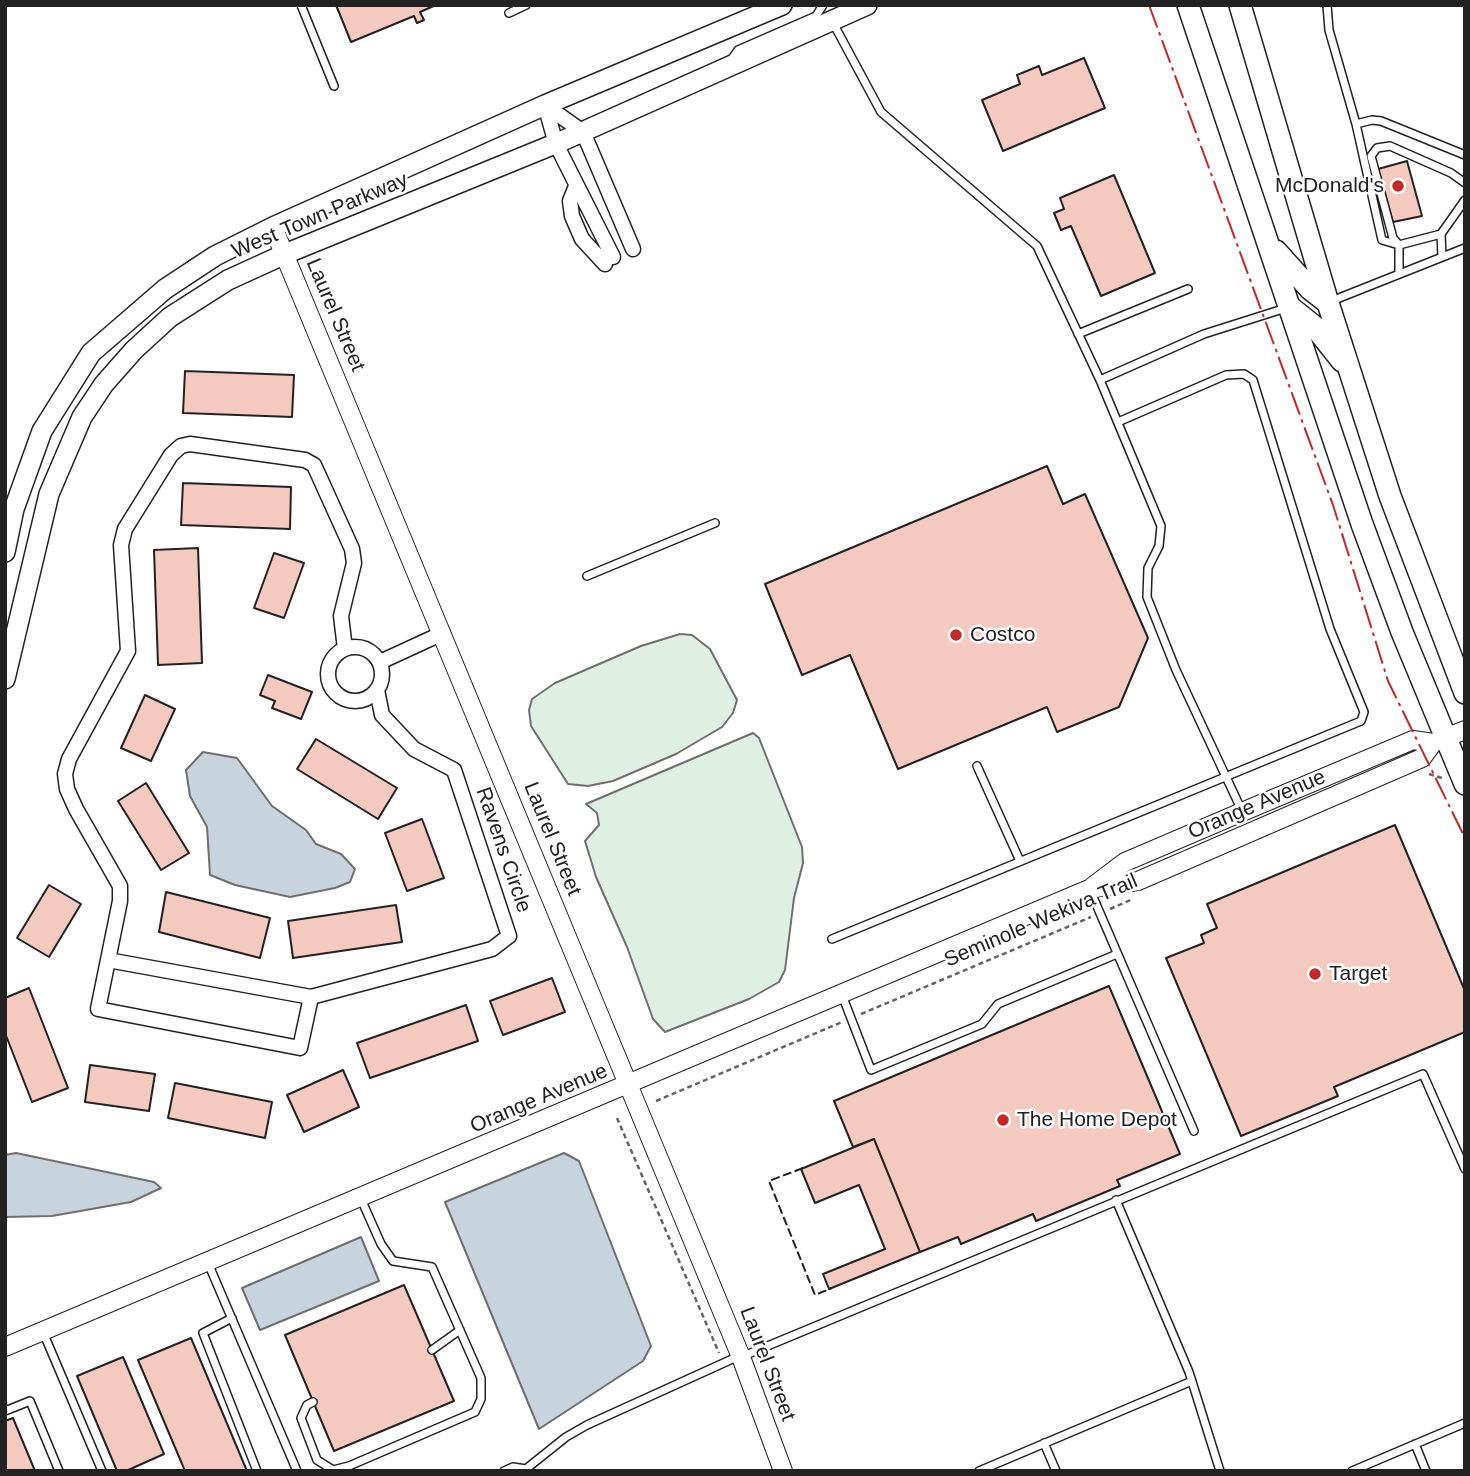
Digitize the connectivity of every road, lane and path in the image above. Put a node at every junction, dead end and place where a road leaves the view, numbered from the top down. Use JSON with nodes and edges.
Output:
{"nodes":[{"id":1,"x":301,"y":5,"type":"edge"},
{"id":2,"x":526,"y":5,"type":"edge"},
{"id":3,"x":782,"y":5,"type":"edge"},
{"id":4,"x":1188,"y":5,"type":"edge"},
{"id":5,"x":1240,"y":5,"type":"edge"},
{"id":6,"x":1327,"y":5,"type":"edge"},
{"id":7,"x":857,"y":8,"type":"edge"},
{"id":8,"x":509,"y":13,"type":"dead end"},
{"id":9,"x":827,"y":13,"type":"edge"},
{"id":10,"x":334,"y":86,"type":"dead end"},
{"id":11,"x":545,"y":105,"type":"junction"},
{"id":12,"x":1356,"y":124,"type":"junction"},
{"id":13,"x":583,"y":132,"type":"junction"},
{"id":14,"x":556,"y":144,"type":"junction"},
{"id":15,"x":1465,"y":155,"type":"edge"},
{"id":16,"x":1465,"y":183,"type":"edge"},
{"id":17,"x":1465,"y":200,"type":"edge"},
{"id":18,"x":274,"y":227,"type":"junction"},
{"id":19,"x":1441,"y":234,"type":"junction"},
{"id":20,"x":1270,"y":244,"type":"junction"},
{"id":21,"x":1399,"y":245,"type":"junction"},
{"id":22,"x":1465,"y":248,"type":"edge"},
{"id":23,"x":633,"y":249,"type":"dead end"},
{"id":24,"x":285,"y":254,"type":"junction"},
{"id":25,"x":1442,"y":257,"type":"junction"},
{"id":26,"x":609,"y":261,"type":"dead end"},
{"id":27,"x":1399,"y":274,"type":"junction"},
{"id":28,"x":1188,"y":289,"type":"dead end"},
{"id":29,"x":1328,"y":303,"type":"junction"},
{"id":30,"x":1290,"y":307,"type":"junction"},
{"id":31,"x":1078,"y":334,"type":"junction"},
{"id":32,"x":1350,"y":371,"type":"junction"},
{"id":33,"x":1100,"y":380,"type":"junction"},
{"id":34,"x":1118,"y":422,"type":"junction"},
{"id":35,"x":715,"y":523,"type":"dead end"},
{"id":36,"x":5,"y":552,"type":"edge"},
{"id":37,"x":587,"y":576,"type":"dead end"},
{"id":38,"x":443,"y":633,"type":"junction"},
{"id":39,"x":345,"y":649,"type":"junction"},
{"id":40,"x":380,"y":662,"type":"junction"},
{"id":41,"x":5,"y":679,"type":"edge"},
{"id":42,"x":377,"y":690,"type":"junction"},
{"id":43,"x":1465,"y":693,"type":"edge"},
{"id":44,"x":1465,"y":730,"type":"edge"},
{"id":45,"x":1438,"y":740,"type":"junction"},
{"id":46,"x":977,"y":765,"type":"dead end"},
{"id":47,"x":1429,"y":774,"type":"dead end"},
{"id":48,"x":1225,"y":776,"type":"junction"},
{"id":49,"x":1439,"y":779,"type":"dead end"},
{"id":50,"x":1465,"y":783,"type":"edge"},
{"id":51,"x":1242,"y":812,"type":"junction"},
{"id":52,"x":1020,"y":861,"type":"junction"},
{"id":53,"x":1089,"y":889,"type":"junction"},
{"id":54,"x":1137,"y":897,"type":"dead end"},
{"id":55,"x":1100,"y":913,"type":"junction"},
{"id":56,"x":832,"y":939,"type":"dead end"},
{"id":57,"x":1117,"y":954,"type":"junction"},
{"id":58,"x":108,"y":960,"type":"junction"},
{"id":59,"x":842,"y":995,"type":"junction"},
{"id":60,"x":311,"y":997,"type":"junction"},
{"id":61,"x":851,"y":1018,"type":"junction"},
{"id":62,"x":629,"y":1086,"type":"junction"},
{"id":63,"x":656,"y":1101,"type":"dead end"},
{"id":64,"x":617,"y":1118,"type":"dead end"},
{"id":65,"x":1194,"y":1130,"type":"dead end"},
{"id":66,"x":1465,"y":1169,"type":"edge"},
{"id":67,"x":361,"y":1198,"type":"junction"},
{"id":68,"x":1116,"y":1200,"type":"junction"},
{"id":69,"x":208,"y":1262,"type":"junction"},
{"id":70,"x":232,"y":1318,"type":"junction"},
{"id":71,"x":460,"y":1330,"type":"junction"},
{"id":72,"x":43,"y":1331,"type":"junction"},
{"id":73,"x":715,"y":1343,"type":"dead end"},
{"id":74,"x":5,"y":1347,"type":"edge"},
{"id":75,"x":432,"y":1350,"type":"dead end"},
{"id":76,"x":740,"y":1357,"type":"junction"},
{"id":77,"x":1192,"y":1381,"type":"junction"},
{"id":78,"x":313,"y":1402,"type":"dead end"},
{"id":79,"x":5,"y":1411,"type":"edge"},
{"id":80,"x":1465,"y":1423,"type":"edge"},
{"id":81,"x":1044,"y":1443,"type":"junction"},
{"id":82,"x":1415,"y":1444,"type":"junction"},
{"id":83,"x":527,"y":1470,"type":"edge"},
{"id":84,"x":59,"y":1471,"type":"edge"},
{"id":85,"x":102,"y":1471,"type":"edge"},
{"id":86,"x":257,"y":1471,"type":"edge"},
{"id":87,"x":297,"y":1471,"type":"edge"},
{"id":88,"x":504,"y":1471,"type":"edge"},
{"id":89,"x":783,"y":1471,"type":"edge"},
{"id":90,"x":979,"y":1471,"type":"edge"},
{"id":91,"x":1056,"y":1471,"type":"edge"},
{"id":92,"x":1220,"y":1471,"type":"edge"},
{"id":93,"x":1352,"y":1471,"type":"edge"},
{"id":94,"x":1426,"y":1471,"type":"edge"}],
"edges":[{"from":1,"to":10,"type":"lane"},
{"from":2,"to":8,"type":"lane"},
{"from":3,"to":11,"type":"main road","name":"West Town Parkway"},
{"from":4,"to":20,"type":"main road"},
{"from":5,"to":29,"type":"main road"},
{"from":6,"to":12,"type":"lane"},
{"from":7,"to":9,"type":"main road","name":"West Town Parkway"},
{"from":9,"to":13,"type":"main road","name":"West Town Parkway"},
{"from":9,"to":31,"type":"lane"},
{"from":11,"to":13,"type":"street"},
{"from":11,"to":14,"type":"street"},
{"from":11,"to":18,"type":"main road","name":"West Town Parkway"},
{"from":12,"to":15,"type":"lane"},
{"from":12,"to":21,"type":"lane"},
{"from":13,"to":14,"type":"main road","name":"West Town Parkway"},
{"from":13,"to":23,"type":"street"},
{"from":14,"to":24,"type":"main road","name":"West Town Parkway"},
{"from":14,"to":26,"type":"street"},
{"from":16,"to":21,"type":"lane"},
{"from":17,"to":19,"type":"lane"},
{"from":18,"to":24,"type":"street","name":"Laurel Street"},
{"from":18,"to":36,"type":"main road","name":"West Town Parkway"},
{"from":19,"to":21,"type":"lane"},
{"from":19,"to":25,"type":"lane"},
{"from":20,"to":29,"type":"main road"},
{"from":20,"to":30,"type":"main road"},
{"from":21,"to":27,"type":"lane"},
{"from":22,"to":25,"type":"lane"},
{"from":24,"to":38,"type":"street","name":"Laurel Street"},
{"from":24,"to":41,"type":"main road","name":"West Town Parkway"},
{"from":25,"to":27,"type":"lane"},
{"from":27,"to":29,"type":"lane"},
{"from":28,"to":31,"type":"lane"},
{"from":29,"to":32,"type":"main road"},
{"from":30,"to":32,"type":"main road"},
{"from":30,"to":33,"type":"lane"},
{"from":30,"to":45,"type":"main road"},
{"from":31,"to":33,"type":"lane"},
{"from":32,"to":43,"type":"main road"},
{"from":33,"to":34,"type":"lane"},
{"from":34,"to":48,"type":"lane"},
{"from":34,"to":48,"type":"lane"},
{"from":35,"to":37,"type":"lane"},
{"from":38,"to":40,"type":"street"},
{"from":38,"to":62,"type":"street","name":"Laurel Street"},
{"from":39,"to":40,"type":"street"},
{"from":39,"to":42,"type":"street"},
{"from":39,"to":58,"type":"street"},
{"from":40,"to":42,"type":"street","name":"Ravens Circle"},
{"from":42,"to":60,"type":"street","name":"Ravens Circle"},
{"from":44,"to":45,"type":"street","name":"Orange Avenue"},
{"from":45,"to":50,"type":"main road"},
{"from":45,"to":51,"type":"street","name":"Orange Avenue"},
{"from":45,"to":53,"type":"street","name":"Orange Avenue"},
{"from":46,"to":52,"type":"lane"},
{"from":47,"to":49,"type":"path"},
{"from":48,"to":51,"type":"lane"},
{"from":48,"to":52,"type":"lane"},
{"from":51,"to":53,"type":"street","name":"Orange Avenue"},
{"from":52,"to":56,"type":"lane"},
{"from":53,"to":55,"type":"lane"},
{"from":53,"to":59,"type":"street","name":"Orange Avenue"},
{"from":54,"to":55,"type":"path","name":"Seminole Wekiva Trail"},
{"from":55,"to":57,"type":"lane"},
{"from":55,"to":61,"type":"path","name":"Seminole Wekiva Trail"},
{"from":57,"to":61,"type":"lane"},
{"from":57,"to":65,"type":"lane"},
{"from":58,"to":60,"type":"street","name":"Ravens Circle"},
{"from":58,"to":60,"type":"street"},
{"from":59,"to":61,"type":"lane"},
{"from":59,"to":62,"type":"street","name":"Orange Avenue"},
{"from":61,"to":63,"type":"path","name":"Seminole Wekiva Trail"},
{"from":62,"to":67,"type":"street","name":"Orange Avenue"},
{"from":62,"to":76,"type":"street","name":"Laurel Street"},
{"from":64,"to":73,"type":"path"},
{"from":66,"to":68,"type":"lane"},
{"from":67,"to":69,"type":"street","name":"Orange Avenue"},
{"from":67,"to":71,"type":"lane"},
{"from":68,"to":76,"type":"lane"},
{"from":68,"to":77,"type":"lane"},
{"from":69,"to":70,"type":"lane"},
{"from":69,"to":72,"type":"street","name":"Orange Avenue"},
{"from":70,"to":86,"type":"lane"},
{"from":70,"to":87,"type":"lane"},
{"from":71,"to":75,"type":"lane"},
{"from":71,"to":78,"type":"lane"},
{"from":72,"to":74,"type":"street","name":"Orange Avenue"},
{"from":72,"to":85,"type":"lane"},
{"from":76,"to":83,"type":"lane"},
{"from":76,"to":89,"type":"street","name":"Laurel Street"},
{"from":77,"to":81,"type":"lane"},
{"from":77,"to":92,"type":"lane"},
{"from":79,"to":84,"type":"lane"},
{"from":80,"to":82,"type":"lane"},
{"from":81,"to":90,"type":"lane"},
{"from":81,"to":91,"type":"lane"},
{"from":82,"to":93,"type":"lane"},
{"from":82,"to":94,"type":"lane"},
{"from":83,"to":88,"type":"lane"}]}
